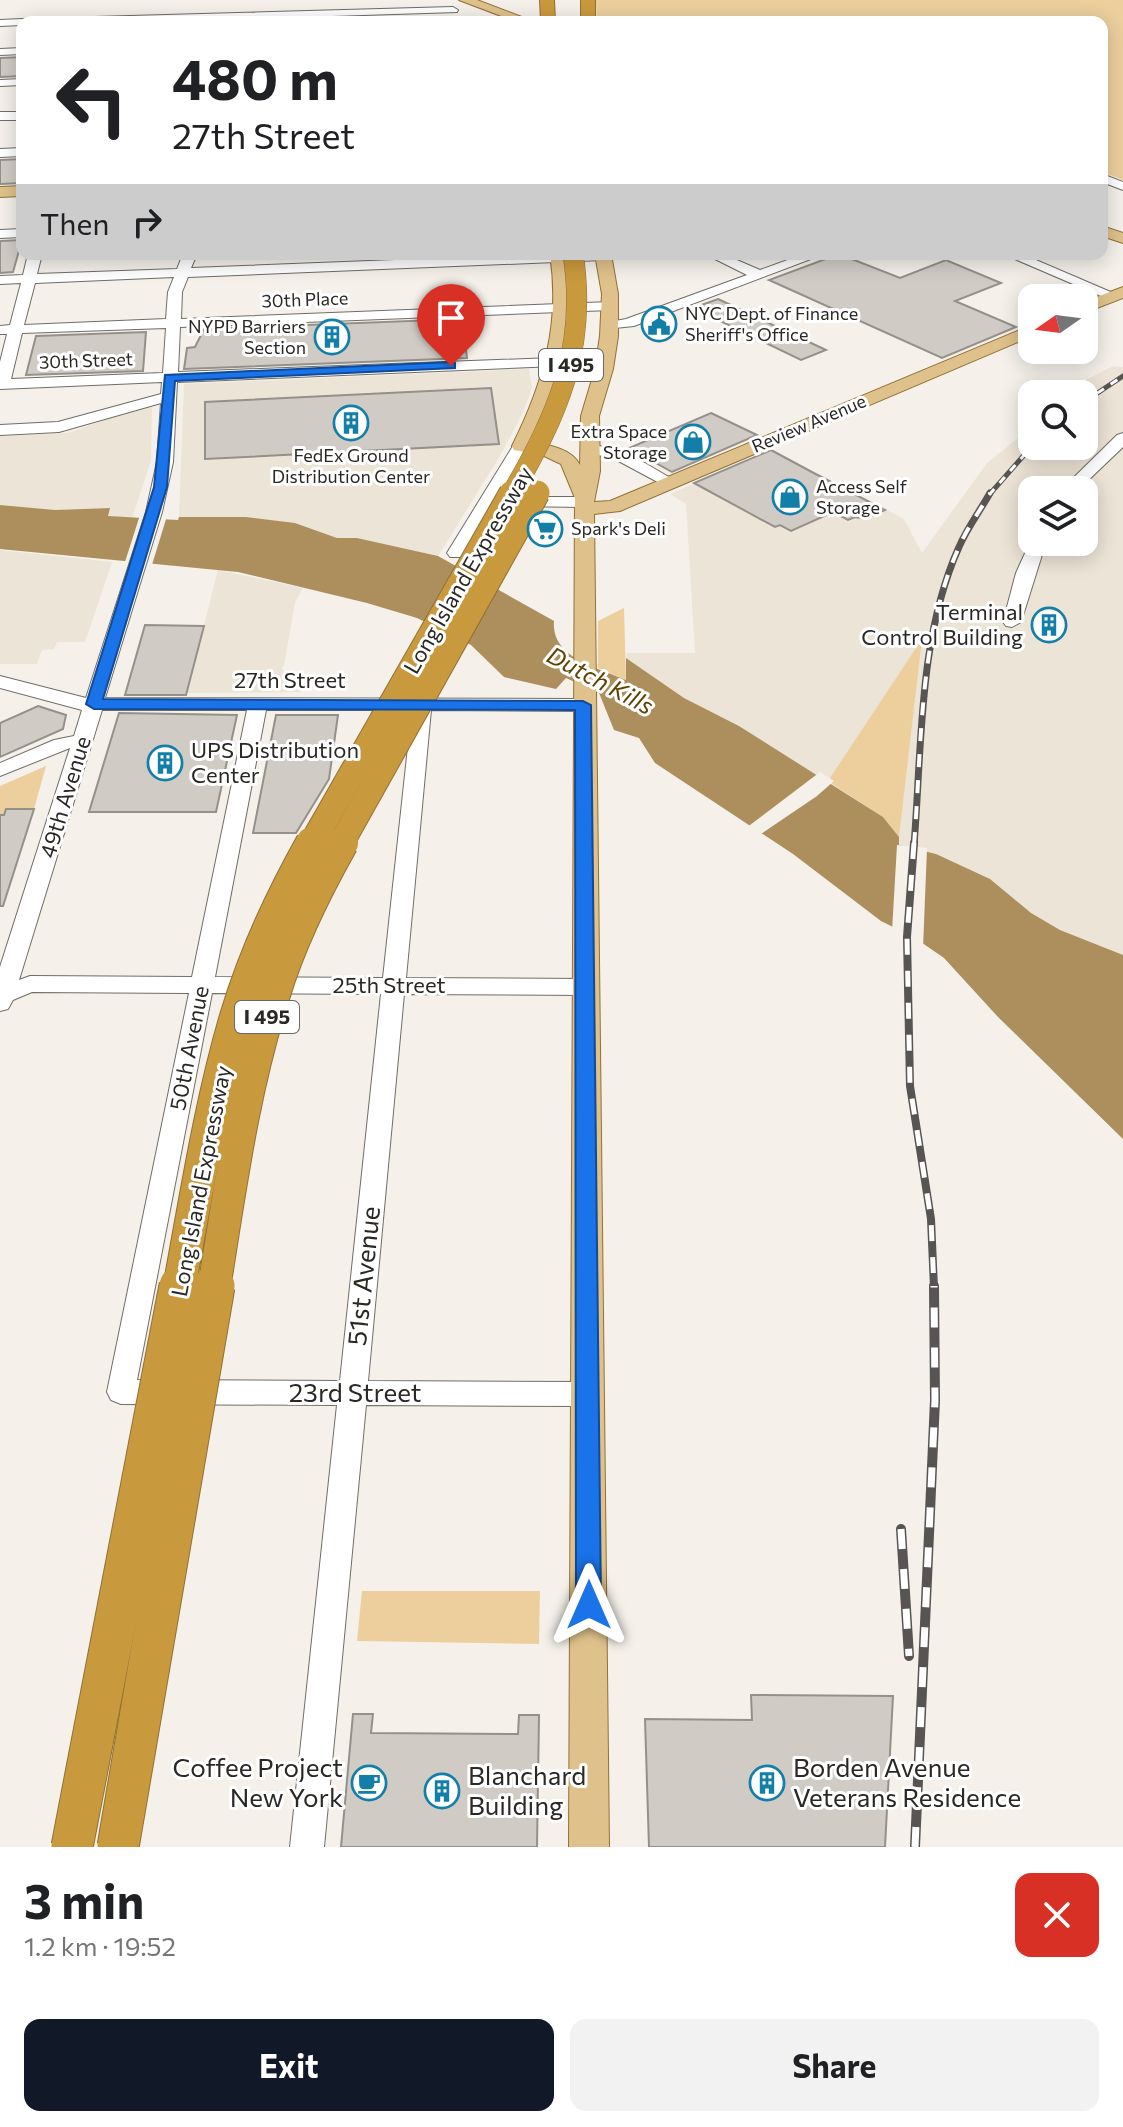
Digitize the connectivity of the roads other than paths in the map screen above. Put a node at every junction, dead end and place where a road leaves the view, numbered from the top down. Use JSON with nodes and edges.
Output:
{"nodes":[{"id":1,"x":464,"y":0,"type":"edge"},
{"id":2,"x":453,"y":10,"type":"junction"},
{"id":3,"x":148,"y":16,"type":"edge"},
{"id":4,"x":446,"y":16,"type":"edge"},
{"id":5,"x":523,"y":16,"type":"edge"},
{"id":6,"x":34,"y":260,"type":"edge"},
{"id":7,"x":187,"y":260,"type":"edge"},
{"id":8,"x":457,"y":260,"type":"edge"},
{"id":9,"x":564,"y":260,"type":"edge"},
{"id":10,"x":566,"y":260,"type":"edge"},
{"id":11,"x":599,"y":260,"type":"edge"},
{"id":12,"x":600,"y":260,"type":"edge"},
{"id":13,"x":725,"y":260,"type":"edge"},
{"id":14,"x":800,"y":260,"type":"edge"},
{"id":15,"x":1026,"y":260,"type":"edge"},
{"id":16,"x":180,"y":273,"type":"junction"},
{"id":17,"x":759,"y":275,"type":"junction"},
{"id":18,"x":29,"y":279,"type":"junction"},
{"id":19,"x":0,"y":280,"type":"edge"},
{"id":20,"x":1118,"y":294,"type":"edge"},
{"id":21,"x":1098,"y":302,"type":"edge"},
{"id":22,"x":611,"y":306,"type":"junction"},
{"id":23,"x":564,"y":308,"type":"junction"},
{"id":24,"x":172,"y":323,"type":"junction"},
{"id":25,"x":610,"y":326,"type":"junction"},
{"id":26,"x":16,"y":329,"type":"junction"},
{"id":27,"x":0,"y":330,"type":"edge"},
{"id":28,"x":1018,"y":336,"type":"edge"},
{"id":29,"x":606,"y":360,"type":"junction"},
{"id":30,"x":556,"y":361,"type":"junction"},
{"id":31,"x":169,"y":377,"type":"junction"},
{"id":32,"x":1,"y":384,"type":"edge"},
{"id":33,"x":168,"y":398,"type":"junction"},
{"id":34,"x":589,"y":425,"type":"junction"},
{"id":35,"x":0,"y":430,"type":"edge"},
{"id":36,"x":1123,"y":438,"type":"edge"},
{"id":37,"x":531,"y":447,"type":"junction"},
{"id":38,"x":589,"y":450,"type":"junction"},
{"id":39,"x":1084,"y":476,"type":"edge"},
{"id":40,"x":671,"y":483,"type":"junction"},
{"id":41,"x":489,"y":502,"type":"junction"},
{"id":42,"x":584,"y":503,"type":"junction"},
{"id":43,"x":456,"y":553,"type":"dead end"},
{"id":44,"x":1032,"y":556,"type":"edge"},
{"id":45,"x":1012,"y":622,"type":"dead end"},
{"id":46,"x":0,"y":682,"type":"edge"},
{"id":47,"x":583,"y":696,"type":"junction"},
{"id":48,"x":94,"y":704,"type":"junction"},
{"id":49,"x":258,"y":704,"type":"junction"},
{"id":50,"x":422,"y":704,"type":"junction"},
{"id":51,"x":83,"y":740,"type":"junction"},
{"id":52,"x":0,"y":770,"type":"edge"},
{"id":53,"x":202,"y":985,"type":"junction"},
{"id":54,"x":394,"y":985,"type":"junction"},
{"id":55,"x":586,"y":987,"type":"junction"},
{"id":56,"x":1,"y":999,"type":"edge"},
{"id":57,"x":121,"y":1392,"type":"joint"},
{"id":58,"x":352,"y":1393,"type":"junction"},
{"id":59,"x":588,"y":1394,"type":"junction"},
{"id":60,"x":72,"y":1847,"type":"edge"},
{"id":61,"x":118,"y":1847,"type":"edge"},
{"id":62,"x":307,"y":1847,"type":"edge"},
{"id":63,"x":589,"y":1847,"type":"edge"}],
"edges":[{"from":1,"to":2,"type":"street"},
{"from":1,"to":5,"type":"main road"},
{"from":2,"to":3,"type":"street"},
{"from":2,"to":4,"type":"street"},
{"from":6,"to":18,"type":"street"},
{"from":7,"to":16,"type":"street","name":"49th Avenue"},
{"from":8,"to":16,"type":"street"},
{"from":9,"to":23,"type":"main road"},
{"from":10,"to":60,"type":"highway","name":"Long Island Expressway","number":"I 495","bridge":true},
{"from":11,"to":61,"type":"highway","name":"Long Island Expressway","number":"I 495","bridge":true},
{"from":12,"to":22,"type":"main road"},
{"from":13,"to":17,"type":"street"},
{"from":14,"to":17,"type":"street"},
{"from":15,"to":20,"type":"street"},
{"from":16,"to":18,"type":"street"},
{"from":16,"to":24,"type":"street","name":"49th Avenue"},
{"from":17,"to":25,"type":"street"},
{"from":18,"to":19,"type":"street"},
{"from":18,"to":26,"type":"street"},
{"from":20,"to":21,"type":"main road"},
{"from":22,"to":23,"type":"street","name":"30th Place"},
{"from":22,"to":25,"type":"main road"},
{"from":23,"to":24,"type":"street","name":"30th Place"},
{"from":23,"to":30,"type":"main road"},
{"from":24,"to":26,"type":"street","name":"30th Place"},
{"from":24,"to":31,"type":"street","name":"49th Avenue"},
{"from":25,"to":29,"type":"main road"},
{"from":26,"to":27,"type":"street","name":"30th Place"},
{"from":26,"to":32,"type":"street"},
{"from":28,"to":40,"type":"main road","name":"Review Avenue"},
{"from":29,"to":30,"type":"street","name":"30th Street"},
{"from":29,"to":34,"type":"main road"},
{"from":30,"to":31,"type":"street","name":"30th Street"},
{"from":30,"to":37,"type":"main road"},
{"from":31,"to":32,"type":"street","name":"30th Street"},
{"from":31,"to":33,"type":"street","name":"49th Avenue"},
{"from":33,"to":35,"type":"street"},
{"from":33,"to":48,"type":"street","name":"49th Avenue"},
{"from":34,"to":37,"type":"main road"},
{"from":34,"to":38,"type":"main road"},
{"from":36,"to":39,"type":"street"},
{"from":37,"to":38,"type":"main road"},
{"from":37,"to":41,"type":"street"},
{"from":37,"to":42,"type":"main road"},
{"from":38,"to":40,"type":"street"},
{"from":38,"to":42,"type":"main road"},
{"from":40,"to":42,"type":"main road","name":"Review Avenue"},
{"from":41,"to":42,"type":"street","name":"Review Avenue"},
{"from":41,"to":43,"type":"street"},
{"from":42,"to":47,"type":"main road"},
{"from":44,"to":45,"type":"street"},
{"from":46,"to":48,"type":"street","name":"27th Street"},
{"from":47,"to":50,"type":"street","name":"27th Street"},
{"from":47,"to":55,"type":"main road"},
{"from":48,"to":49,"type":"street","name":"27th Street"},
{"from":48,"to":51,"type":"street","name":"49th Avenue"},
{"from":49,"to":50,"type":"street","name":"27th Street"},
{"from":49,"to":53,"type":"street","name":"50th Avenue"},
{"from":50,"to":54,"type":"street","name":"51st Avenue"},
{"from":51,"to":52,"type":"street"},
{"from":51,"to":56,"type":"street","name":"49th Avenue"},
{"from":53,"to":54,"type":"street","name":"25th Street"},
{"from":53,"to":56,"type":"street","name":"25th Street"},
{"from":53,"to":57,"type":"street","name":"50th Avenue"},
{"from":54,"to":55,"type":"street","name":"25th Street"},
{"from":54,"to":58,"type":"street","name":"51st Avenue"},
{"from":55,"to":59,"type":"main road"},
{"from":57,"to":58,"type":"street","name":"23rd Street"},
{"from":58,"to":59,"type":"street","name":"23rd Street"},
{"from":58,"to":62,"type":"street","name":"51st Avenue"},
{"from":59,"to":63,"type":"main road"}]}
